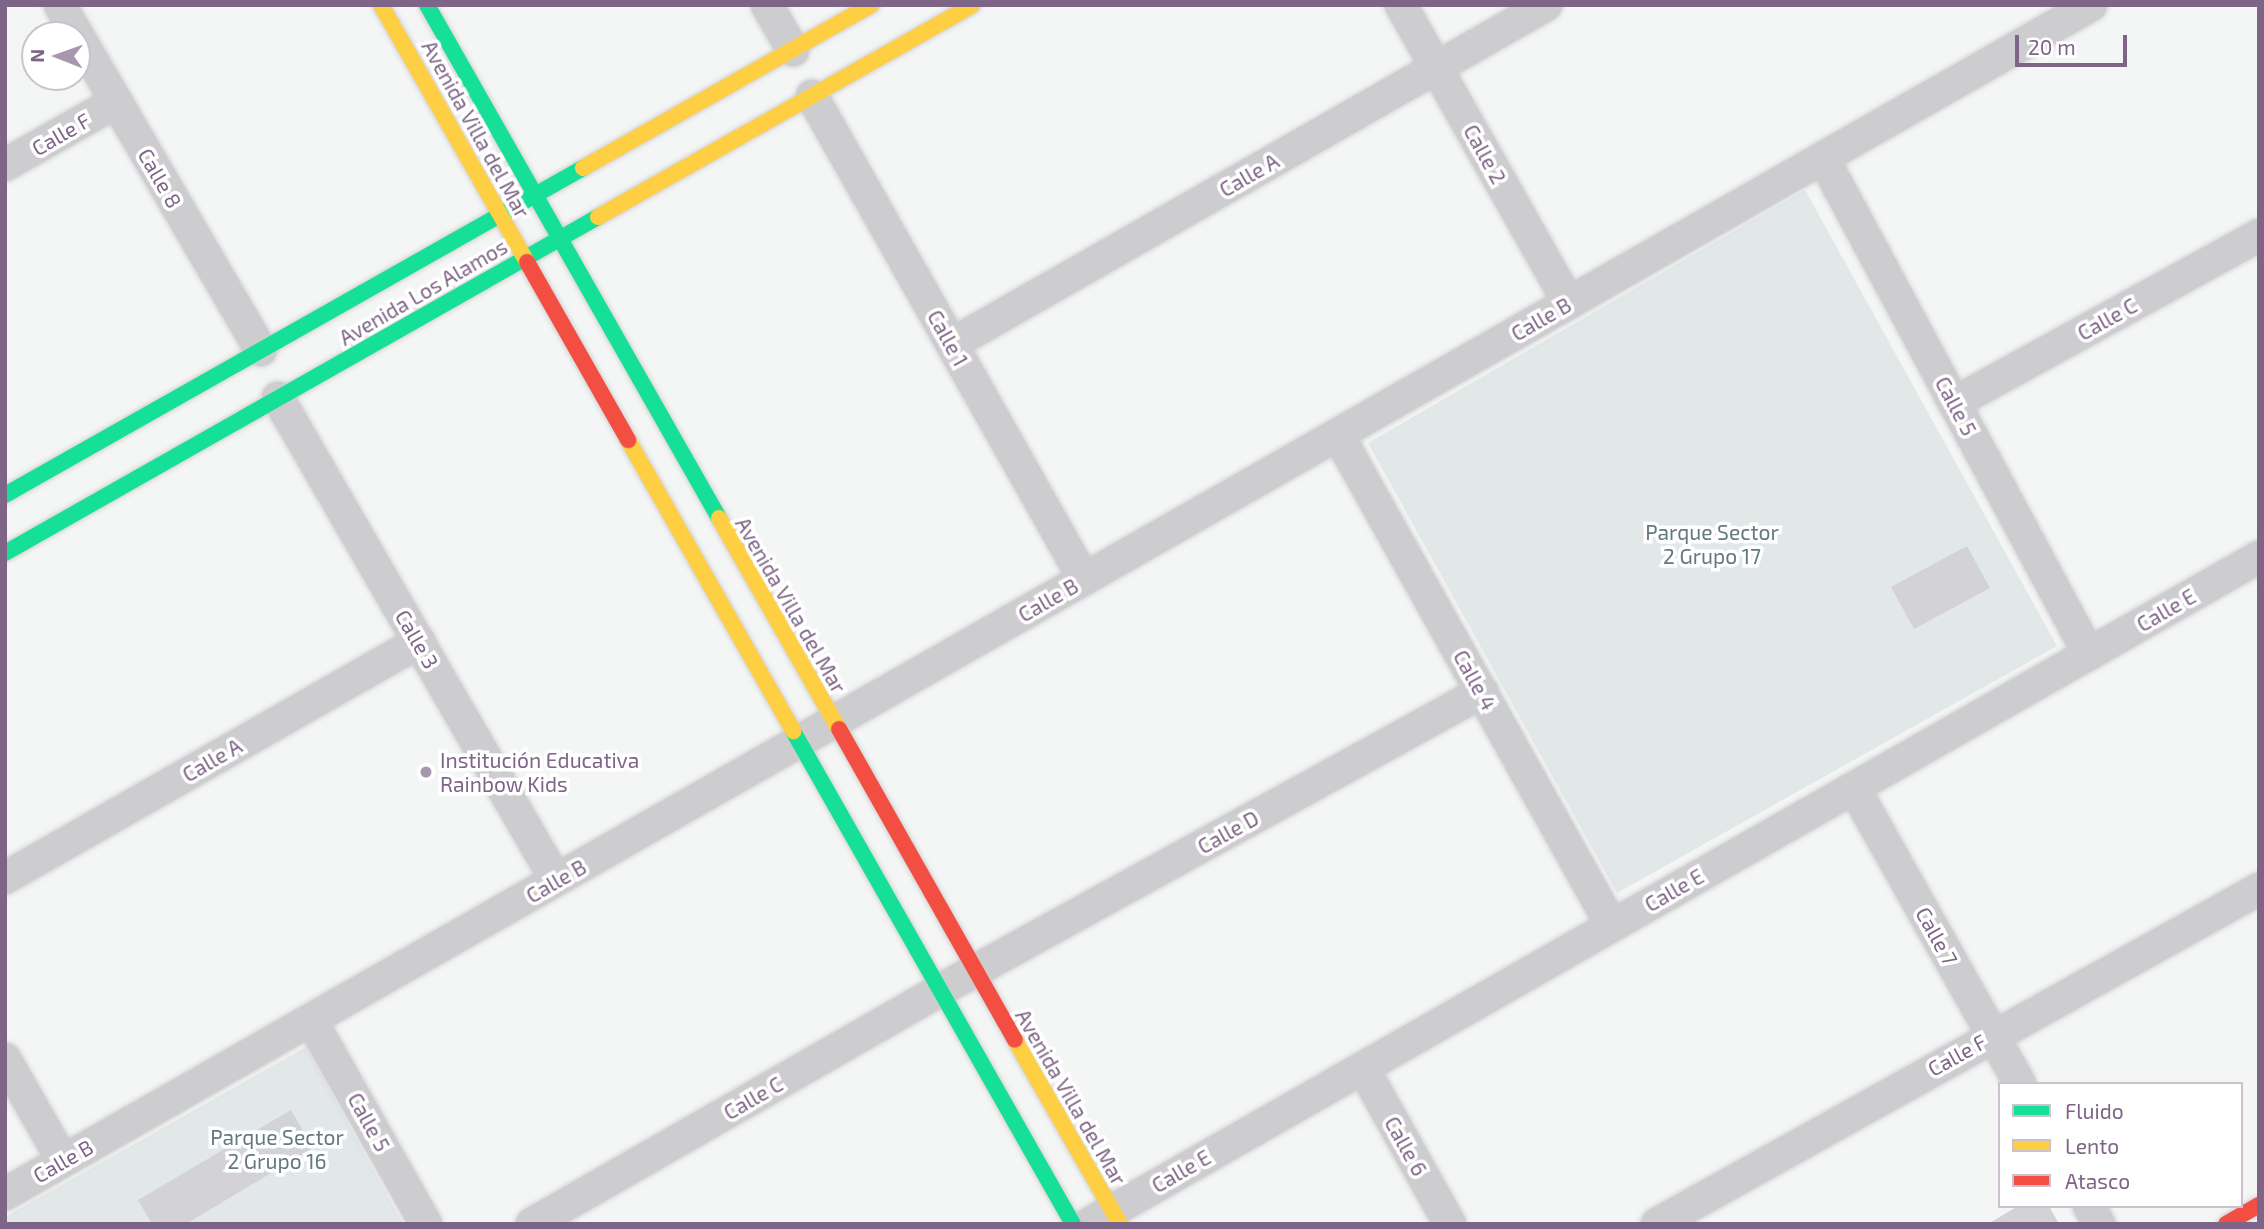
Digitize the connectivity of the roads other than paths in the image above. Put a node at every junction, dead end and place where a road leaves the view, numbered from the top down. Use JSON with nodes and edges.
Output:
{"nodes":[{"id":1,"x":60,"y":5,"type":"edge"},
{"id":2,"x":381,"y":5,"type":"edge"},
{"id":3,"x":428,"y":5,"type":"edge"},
{"id":4,"x":767,"y":5,"type":"edge"},
{"id":5,"x":871,"y":5,"type":"edge"},
{"id":6,"x":972,"y":5,"type":"edge"},
{"id":7,"x":1401,"y":5,"type":"edge"},
{"id":8,"x":1546,"y":5,"type":"edge"},
{"id":9,"x":2091,"y":5,"type":"edge"},
{"id":10,"x":2055,"y":14,"type":"edge"},
{"id":11,"x":793,"y":50,"type":"junction"},
{"id":12,"x":1437,"y":68,"type":"junction"},
{"id":13,"x":812,"y":96,"type":"junction"},
{"id":14,"x":116,"y":102,"type":"junction"},
{"id":15,"x":1823,"y":158,"type":"junction"},
{"id":16,"x":5,"y":165,"type":"edge"},
{"id":17,"x":534,"y":195,"type":"junction"},
{"id":18,"x":499,"y":215,"type":"junction"},
{"id":19,"x":2259,"y":235,"type":"edge"},
{"id":20,"x":559,"y":239,"type":"junction"},
{"id":21,"x":525,"y":258,"type":"junction"},
{"id":22,"x":1569,"y":303,"type":"junction"},
{"id":23,"x":952,"y":344,"type":"junction"},
{"id":24,"x":261,"y":350,"type":"junction"},
{"id":25,"x":278,"y":398,"type":"junction"},
{"id":26,"x":1954,"y":402,"type":"junction"},
{"id":27,"x":1338,"y":435,"type":"junction"},
{"id":28,"x":5,"y":495,"type":"edge"},
{"id":29,"x":5,"y":553,"type":"edge"},
{"id":30,"x":2259,"y":557,"type":"edge"},
{"id":31,"x":1084,"y":579,"type":"junction"},
{"id":32,"x":419,"y":642,"type":"junction"},
{"id":33,"x":2089,"y":654,"type":"junction"},
{"id":34,"x":1482,"y":692,"type":"junction"},
{"id":35,"x":833,"y":723,"type":"junction"},
{"id":36,"x":799,"y":742,"type":"junction"},
{"id":37,"x":1854,"y":788,"type":"junction"},
{"id":38,"x":5,"y":878,"type":"edge"},
{"id":39,"x":556,"y":880,"type":"junction"},
{"id":40,"x":2259,"y":889,"type":"edge"},
{"id":41,"x":1612,"y":926,"type":"junction"},
{"id":42,"x":974,"y":971,"type":"junction"},
{"id":43,"x":940,"y":990,"type":"junction"},
{"id":44,"x":311,"y":1020,"type":"junction"},
{"id":45,"x":1993,"y":1035,"type":"junction"},
{"id":46,"x":5,"y":1059,"type":"edge"},
{"id":47,"x":1363,"y":1068,"type":"junction"},
{"id":48,"x":2019,"y":1082,"type":"edge"},
{"id":49,"x":63,"y":1161,"type":"junction"},
{"id":50,"x":5,"y":1194,"type":"edge"},
{"id":51,"x":2259,"y":1205,"type":"edge"},
{"id":52,"x":2090,"y":1208,"type":"edge"},
{"id":53,"x":1107,"y":1219,"type":"edge"},
{"id":54,"x":426,"y":1224,"type":"edge"},
{"id":55,"x":532,"y":1224,"type":"edge"},
{"id":56,"x":1073,"y":1224,"type":"edge"},
{"id":57,"x":1450,"y":1224,"type":"edge"},
{"id":58,"x":1657,"y":1224,"type":"edge"},
{"id":59,"x":2099,"y":1224,"type":"edge"},
{"id":60,"x":2226,"y":1224,"type":"edge"}],
"edges":[{"from":1,"to":14,"type":"street","name":"Calle 8"},
{"from":2,"to":18,"type":"street","name":"Avenida Villa del Mar"},
{"from":3,"to":17,"type":"street","name":"Avenida Villa del Mar"},
{"from":4,"to":11,"type":"street"},
{"from":5,"to":11,"type":"street","name":"Avenida Los Alamos"},
{"from":6,"to":13,"type":"street","name":"Avenida Los Alamos"},
{"from":7,"to":12,"type":"street","name":"Calle 2"},
{"from":8,"to":12,"type":"street","name":"Calle A"},
{"from":9,"to":10,"type":"street","name":"Calle B"},
{"from":10,"to":15,"type":"street","name":"Calle B"},
{"from":11,"to":17,"type":"street","name":"Avenida Los Alamos"},
{"from":12,"to":22,"type":"street","name":"Calle 2"},
{"from":12,"to":23,"type":"street","name":"Calle A"},
{"from":13,"to":20,"type":"street","name":"Avenida Los Alamos"},
{"from":13,"to":23,"type":"street","name":"Calle 1"},
{"from":14,"to":16,"type":"street","name":"Calle F"},
{"from":14,"to":24,"type":"street","name":"Calle 8"},
{"from":15,"to":22,"type":"street","name":"Calle B"},
{"from":15,"to":26,"type":"street","name":"Calle 5"},
{"from":17,"to":18,"type":"street","name":"Avenida Los Alamos"},
{"from":17,"to":20,"type":"street","name":"Avenida Villa del Mar"},
{"from":18,"to":21,"type":"street","name":"Avenida Villa del Mar"},
{"from":18,"to":24,"type":"street","name":"Avenida Los Alamos"},
{"from":19,"to":26,"type":"street","name":"Calle C"},
{"from":20,"to":21,"type":"street","name":"Avenida Los Alamos"},
{"from":20,"to":35,"type":"street","name":"Avenida Villa del Mar"},
{"from":21,"to":25,"type":"street","name":"Avenida Los Alamos"},
{"from":21,"to":36,"type":"street","name":"Avenida Villa del Mar"},
{"from":22,"to":27,"type":"street","name":"Calle B"},
{"from":23,"to":31,"type":"street","name":"Calle 1"},
{"from":24,"to":28,"type":"street","name":"Avenida Los Alamos"},
{"from":25,"to":29,"type":"street","name":"Avenida Los Alamos"},
{"from":25,"to":32,"type":"street","name":"Calle 3"},
{"from":26,"to":33,"type":"street","name":"Calle 5"},
{"from":27,"to":31,"type":"street","name":"Calle B"},
{"from":27,"to":34,"type":"street","name":"Calle 4"},
{"from":30,"to":33,"type":"street","name":"Calle E"},
{"from":31,"to":35,"type":"street","name":"Calle B"},
{"from":32,"to":38,"type":"street","name":"Calle A"},
{"from":32,"to":39,"type":"street","name":"Calle 3"},
{"from":33,"to":37,"type":"street","name":"Calle E"},
{"from":34,"to":41,"type":"street","name":"Calle 4"},
{"from":34,"to":42,"type":"street","name":"Calle D"},
{"from":35,"to":36,"type":"street","name":"Calle B"},
{"from":35,"to":42,"type":"street","name":"Avenida Villa del Mar"},
{"from":36,"to":39,"type":"street","name":"Calle B"},
{"from":36,"to":43,"type":"street","name":"Avenida Villa del Mar"},
{"from":37,"to":41,"type":"street","name":"Calle E"},
{"from":37,"to":45,"type":"street","name":"Calle 7"},
{"from":39,"to":44,"type":"street","name":"Calle B"},
{"from":40,"to":45,"type":"street","name":"Calle F"},
{"from":41,"to":47,"type":"street","name":"Calle E"},
{"from":42,"to":43,"type":"street","name":"Calle C"},
{"from":42,"to":53,"type":"street","name":"Avenida Villa del Mar"},
{"from":43,"to":55,"type":"street","name":"Calle C"},
{"from":43,"to":56,"type":"street","name":"Avenida Villa del Mar"},
{"from":44,"to":49,"type":"street","name":"Calle B"},
{"from":44,"to":54,"type":"street","name":"Calle 5"},
{"from":45,"to":48,"type":"street","name":"Calle 7"},
{"from":45,"to":58,"type":"street","name":"Calle F"},
{"from":46,"to":49,"type":"street"},
{"from":47,"to":53,"type":"street","name":"Calle E"},
{"from":47,"to":57,"type":"street","name":"Calle 6"},
{"from":49,"to":50,"type":"street","name":"Calle B"},
{"from":51,"to":60,"type":"street"},
{"from":52,"to":59,"type":"street"}]}
